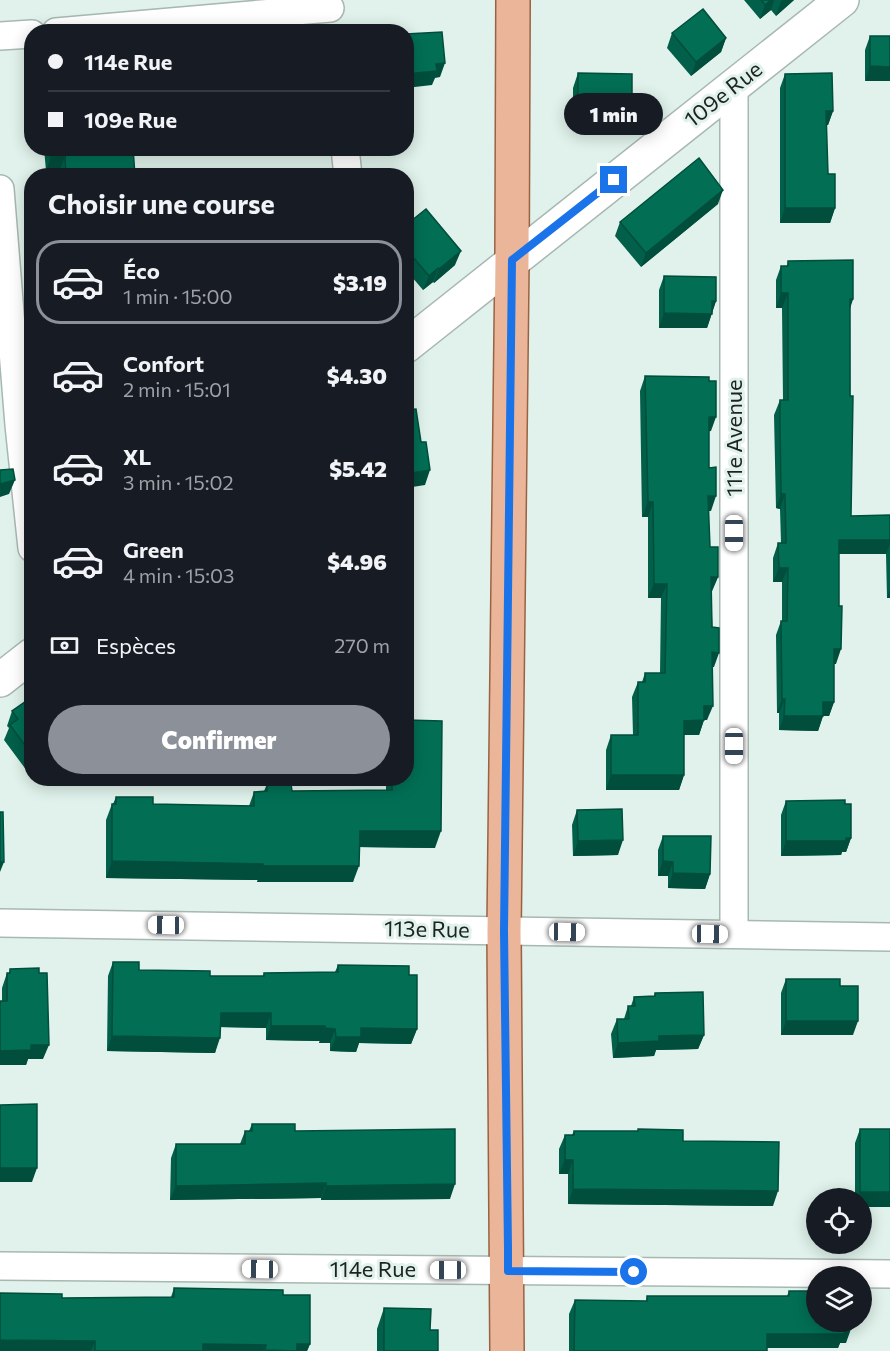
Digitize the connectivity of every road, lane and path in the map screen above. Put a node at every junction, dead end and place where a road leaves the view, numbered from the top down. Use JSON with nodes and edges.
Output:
{"nodes":[{"id":1,"x":513,"y":0,"type":"edge"},
{"id":2,"x":842,"y":0,"type":"edge"},
{"id":3,"x":330,"y":13,"type":"edge"},
{"id":4,"x":171,"y":24,"type":"edge"},
{"id":5,"x":24,"y":34,"type":"edge"},
{"id":6,"x":0,"y":36,"type":"edge"},
{"id":7,"x":734,"y":85,"type":"junction"},
{"id":8,"x":0,"y":189,"type":"edge"},
{"id":9,"x":512,"y":260,"type":"junction"},
{"id":10,"x":414,"y":340,"type":"edge"},
{"id":11,"x":9,"y":426,"type":"edge"},
{"id":12,"x":24,"y":506,"type":"edge"},
{"id":13,"x":24,"y":662,"type":"edge"},
{"id":14,"x":0,"y":680,"type":"edge"},
{"id":15,"x":0,"y":922,"type":"edge"},
{"id":16,"x":504,"y":931,"type":"junction"},
{"id":17,"x":734,"y":934,"type":"junction"},
{"id":18,"x":890,"y":937,"type":"edge"},
{"id":19,"x":0,"y":1266,"type":"edge"},
{"id":20,"x":508,"y":1271,"type":"junction"},
{"id":21,"x":890,"y":1274,"type":"edge"},
{"id":22,"x":507,"y":1351,"type":"edge"}],
"edges":[{"from":1,"to":9,"type":"main road"},
{"from":2,"to":7,"type":"street","name":"109e Rue"},
{"from":3,"to":4,"type":"street"},
{"from":5,"to":6,"type":"street"},
{"from":7,"to":9,"type":"street","name":"109e Rue"},
{"from":7,"to":17,"type":"street","name":"111e Avenue"},
{"from":8,"to":11,"type":"street"},
{"from":9,"to":10,"type":"street","name":"109e Rue"},
{"from":9,"to":16,"type":"main road"},
{"from":11,"to":12,"type":"street"},
{"from":13,"to":14,"type":"street"},
{"from":15,"to":16,"type":"street","name":"113e Rue"},
{"from":16,"to":17,"type":"street","name":"113e Rue"},
{"from":16,"to":20,"type":"main road"},
{"from":17,"to":18,"type":"street","name":"113e Rue"},
{"from":19,"to":20,"type":"street","name":"114e Rue"},
{"from":20,"to":21,"type":"street","name":"114e Rue"},
{"from":20,"to":22,"type":"main road"}]}
